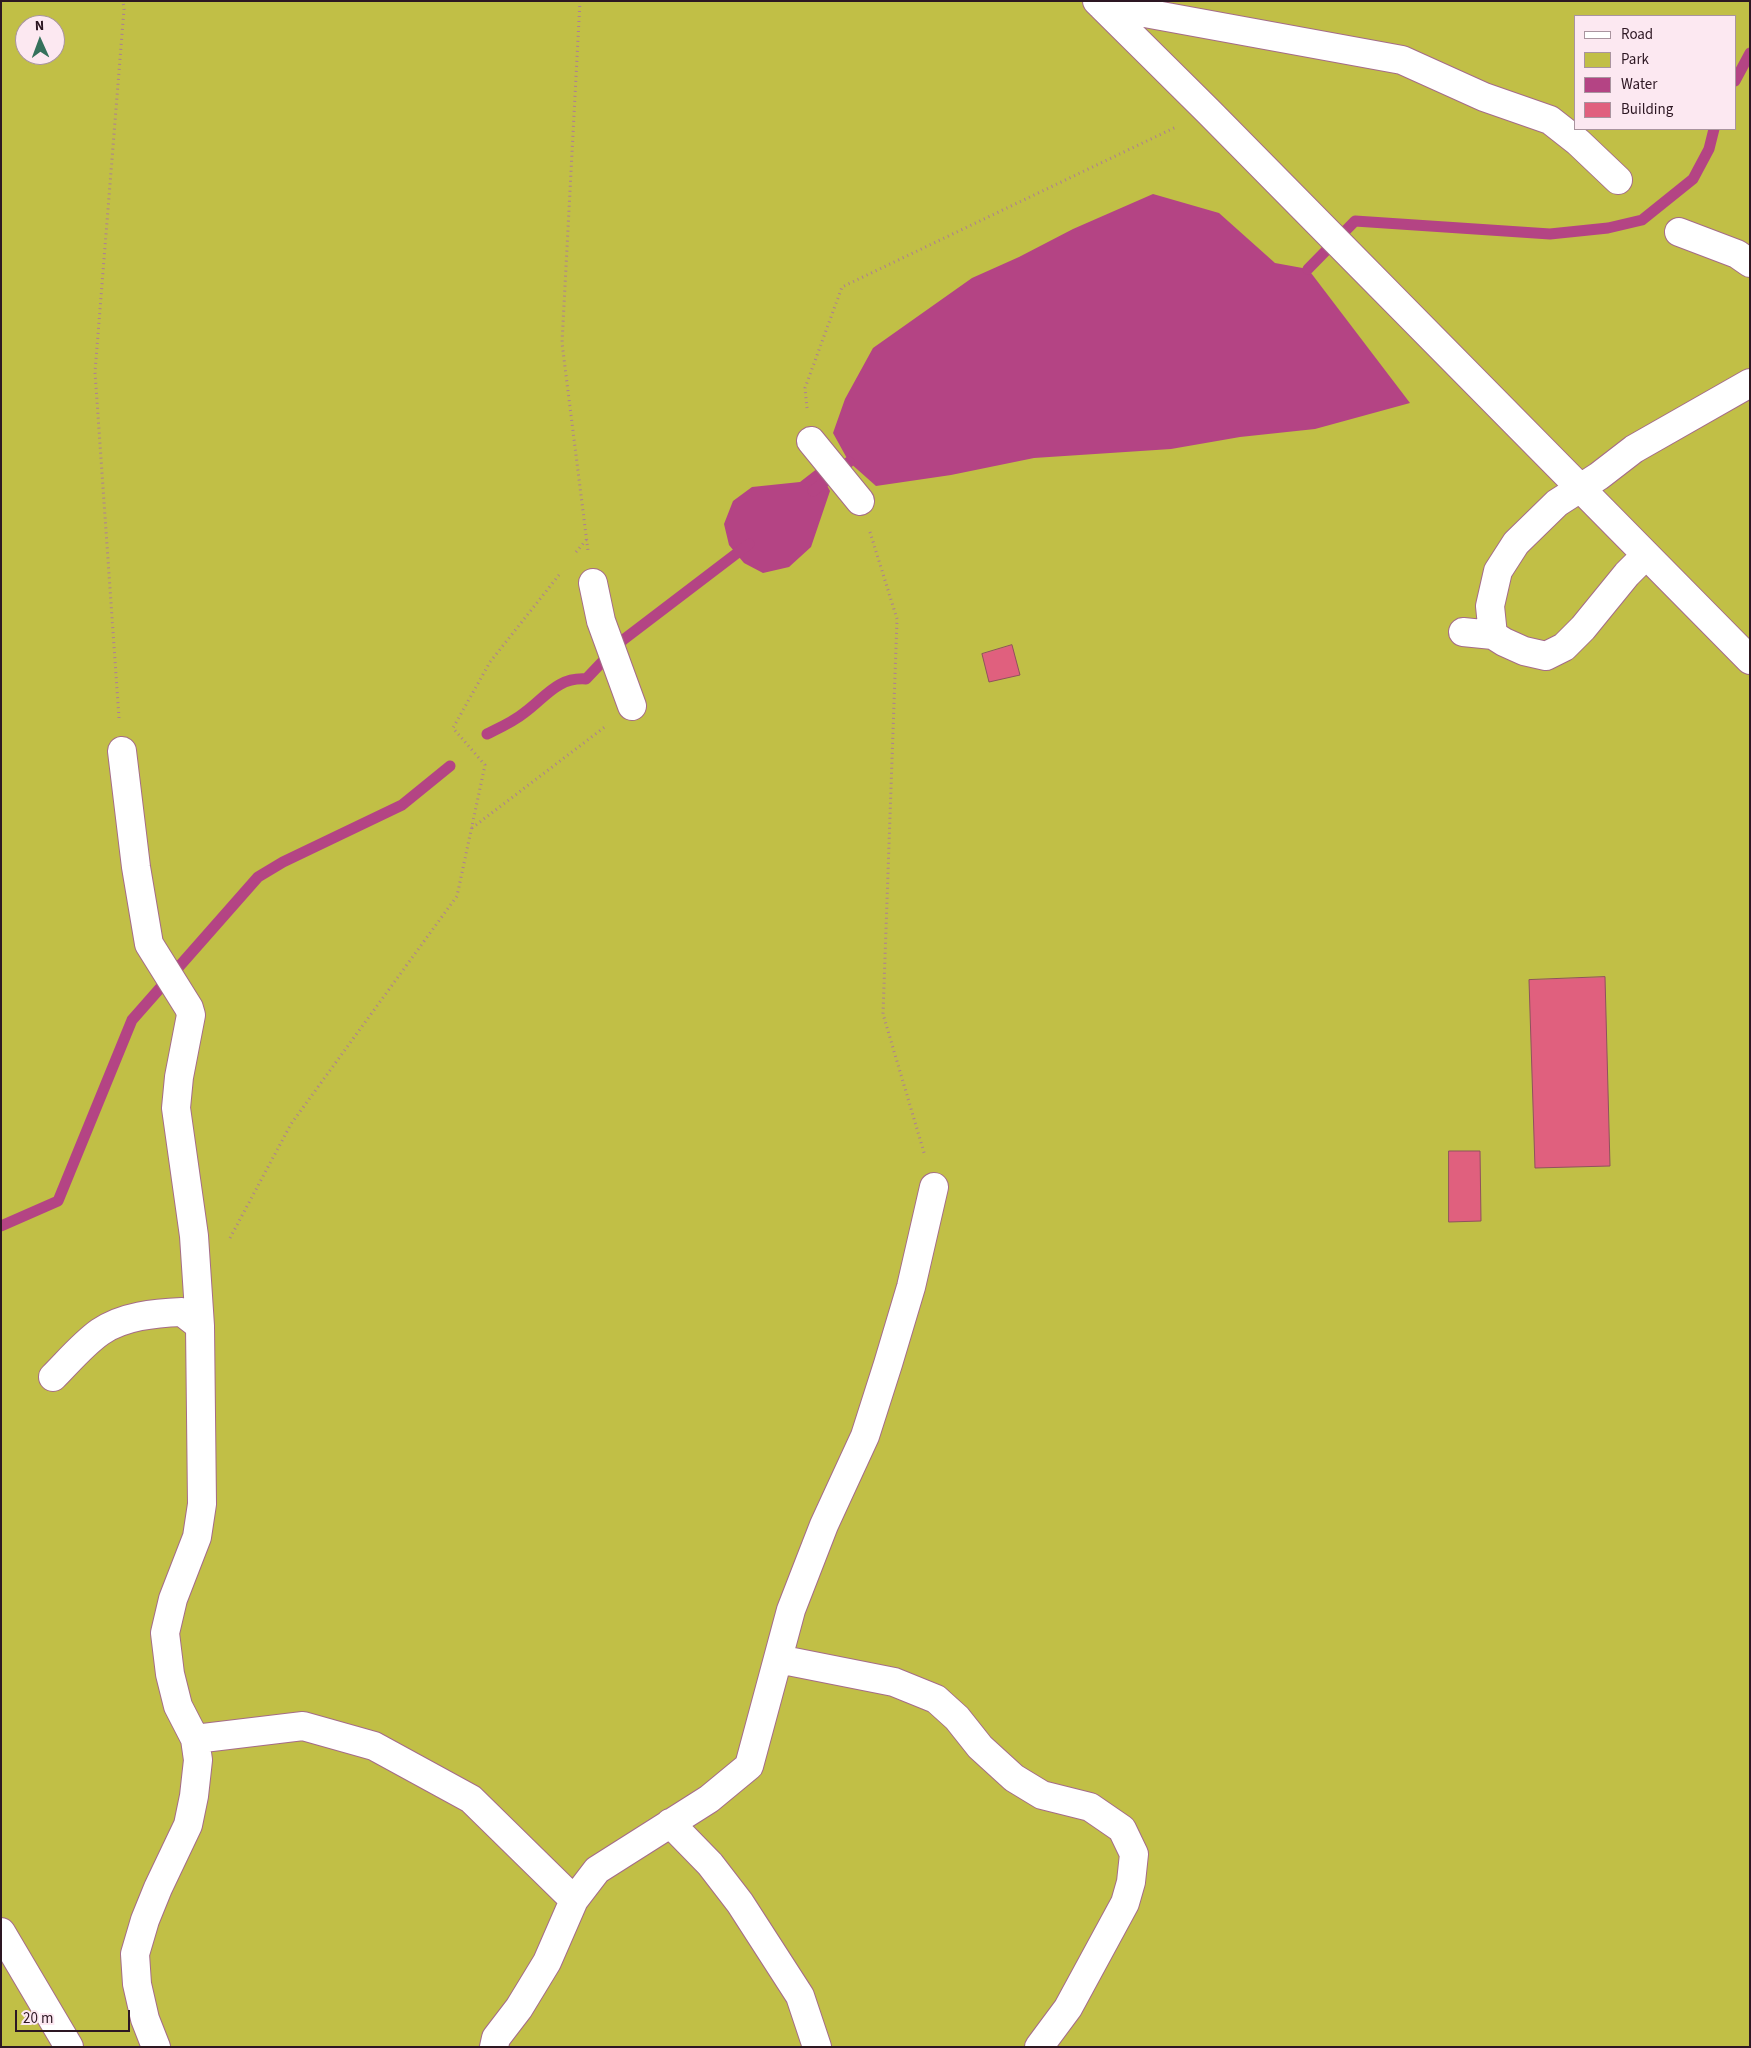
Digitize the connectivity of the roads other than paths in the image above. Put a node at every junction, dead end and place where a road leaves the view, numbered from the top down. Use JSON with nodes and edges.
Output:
{"nodes":[{"id":1,"x":1099,"y":3,"type":"edge"},
{"id":2,"x":1618,"y":180,"type":"dead end"},
{"id":3,"x":1679,"y":232,"type":"dead end"},
{"id":4,"x":1750,"y":263,"type":"edge"},
{"id":5,"x":1750,"y":384,"type":"edge"},
{"id":6,"x":811,"y":441,"type":"road end"},
{"id":7,"x":1580,"y":488,"type":"junction"},
{"id":8,"x":860,"y":501,"type":"road end"},
{"id":9,"x":1646,"y":555,"type":"junction"},
{"id":10,"x":593,"y":583,"type":"road end"},
{"id":11,"x":1463,"y":632,"type":"dead end"},
{"id":12,"x":1493,"y":635,"type":"junction"},
{"id":13,"x":1750,"y":660,"type":"edge"},
{"id":14,"x":628,"y":697,"type":"road end"},
{"id":15,"x":122,"y":751,"type":"road end"},
{"id":16,"x":934,"y":1187,"type":"road end"},
{"id":17,"x":200,"y":1326,"type":"junction"},
{"id":18,"x":53,"y":1377,"type":"dead end"},
{"id":19,"x":778,"y":1659,"type":"junction"},
{"id":20,"x":195,"y":1739,"type":"junction"},
{"id":21,"x":670,"y":1823,"type":"junction"},
{"id":22,"x":574,"y":1900,"type":"junction"},
{"id":23,"x":1,"y":1932,"type":"edge"},
{"id":24,"x":69,"y":2047,"type":"edge"},
{"id":25,"x":156,"y":2047,"type":"edge"},
{"id":26,"x":494,"y":2047,"type":"edge"},
{"id":27,"x":818,"y":2047,"type":"edge"},
{"id":28,"x":1039,"y":2047,"type":"edge"}],
"edges":[{"from":1,"to":2,"type":"lane"},
{"from":1,"to":7,"type":"lane"},
{"from":3,"to":4,"type":"lane"},
{"from":5,"to":7,"type":"lane"},
{"from":6,"to":8,"type":"lane"},
{"from":7,"to":9,"type":"lane"},
{"from":7,"to":12,"type":"lane"},
{"from":9,"to":12,"type":"lane"},
{"from":9,"to":13,"type":"lane"},
{"from":10,"to":14,"type":"lane"},
{"from":11,"to":12,"type":"lane"},
{"from":15,"to":17,"type":"lane"},
{"from":16,"to":19,"type":"lane"},
{"from":17,"to":18,"type":"lane"},
{"from":17,"to":20,"type":"lane"},
{"from":19,"to":21,"type":"lane"},
{"from":19,"to":28,"type":"lane"},
{"from":20,"to":22,"type":"lane"},
{"from":20,"to":25,"type":"lane"},
{"from":21,"to":22,"type":"lane"},
{"from":21,"to":27,"type":"lane"},
{"from":22,"to":26,"type":"lane"},
{"from":23,"to":24,"type":"lane"}]}
